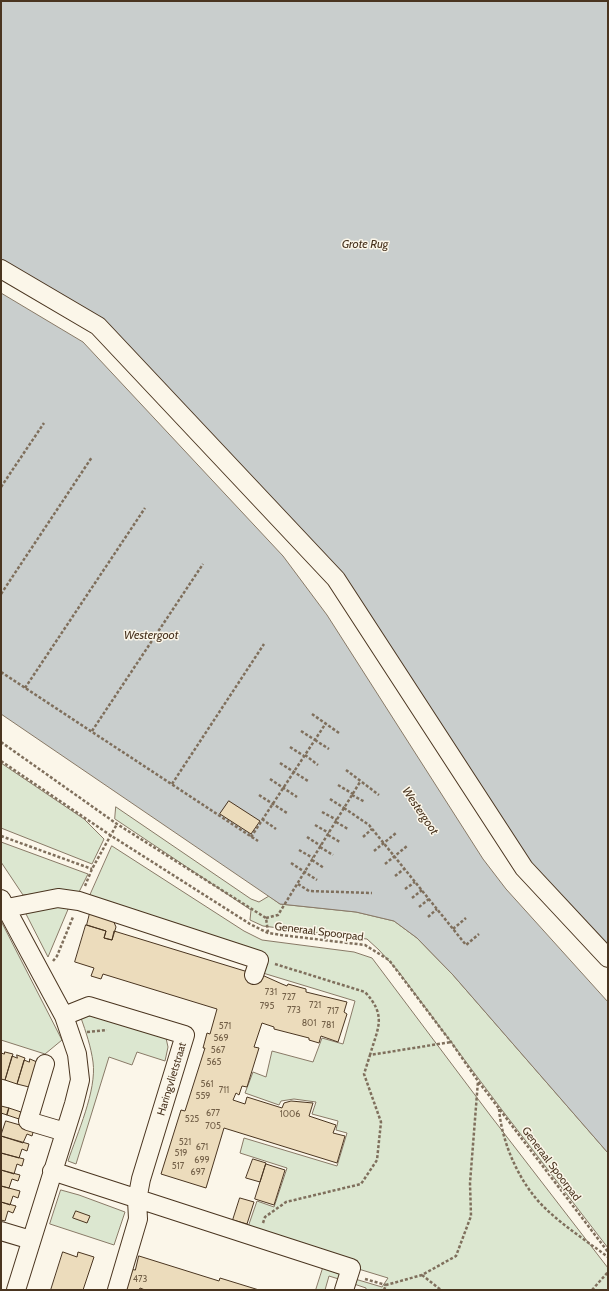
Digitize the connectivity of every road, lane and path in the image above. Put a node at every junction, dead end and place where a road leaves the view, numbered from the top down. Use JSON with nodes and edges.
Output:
{"nodes":[{"id":1,"x":1,"y":269,"type":"edge"},
{"id":2,"x":44,"y":423,"type":"dead end"},
{"id":3,"x":92,"y":457,"type":"dead end"},
{"id":4,"x":1,"y":487,"type":"edge"},
{"id":5,"x":145,"y":508,"type":"dead end"},
{"id":6,"x":203,"y":564,"type":"dead end"},
{"id":7,"x":1,"y":594,"type":"edge"},
{"id":8,"x":264,"y":644,"type":"dead end"},
{"id":9,"x":1,"y":672,"type":"edge"},
{"id":10,"x":25,"y":688,"type":"junction"},
{"id":11,"x":312,"y":714,"type":"dead end"},
{"id":12,"x":326,"y":723,"type":"junction"},
{"id":13,"x":92,"y":731,"type":"junction"},
{"id":14,"x":301,"y":731,"type":"dead end"},
{"id":15,"x":339,"y":733,"type":"dead end"},
{"id":16,"x":315,"y":740,"type":"junction"},
{"id":17,"x":1,"y":742,"type":"edge"},
{"id":18,"x":290,"y":747,"type":"dead end"},
{"id":19,"x":329,"y":749,"type":"dead end"},
{"id":20,"x":304,"y":756,"type":"junction"},
{"id":21,"x":1,"y":761,"type":"edge"},
{"id":22,"x":280,"y":763,"type":"dead end"},
{"id":23,"x":318,"y":765,"type":"dead end"},
{"id":24,"x":346,"y":770,"type":"dead end"},
{"id":25,"x":294,"y":772,"type":"junction"},
{"id":26,"x":270,"y":779,"type":"dead end"},
{"id":27,"x":308,"y":781,"type":"dead end"},
{"id":28,"x":360,"y":782,"type":"junction"},
{"id":29,"x":172,"y":784,"type":"junction"},
{"id":30,"x":338,"y":785,"type":"dead end"},
{"id":31,"x":283,"y":788,"type":"junction"},
{"id":32,"x":353,"y":794,"type":"junction"},
{"id":33,"x":259,"y":795,"type":"dead end"},
{"id":34,"x":379,"y":795,"type":"dead end"},
{"id":35,"x":297,"y":797,"type":"dead end"},
{"id":36,"x":330,"y":799,"type":"dead end"},
{"id":37,"x":365,"y":802,"type":"dead end"},
{"id":38,"x":273,"y":804,"type":"junction"},
{"id":39,"x":344,"y":808,"type":"junction"},
{"id":40,"x":322,"y":812,"type":"dead end"},
{"id":41,"x":287,"y":813,"type":"dead end"},
{"id":42,"x":262,"y":819,"type":"junction"},
{"id":43,"x":336,"y":821,"type":"junction"},
{"id":44,"x":117,"y":824,"type":"junction"},
{"id":45,"x":315,"y":825,"type":"dead end"},
{"id":46,"x":276,"y":829,"type":"dead end"},
{"id":47,"x":348,"y":830,"type":"dead end"},
{"id":48,"x":372,"y":830,"type":"junction"},
{"id":49,"x":396,"y":833,"type":"dead end"},
{"id":50,"x":328,"y":834,"type":"junction"},
{"id":51,"x":110,"y":835,"type":"junction"},
{"id":52,"x":1,"y":836,"type":"edge"},
{"id":53,"x":251,"y":837,"type":"junction"},
{"id":54,"x":307,"y":837,"type":"dead end"},
{"id":55,"x":363,"y":837,"type":"dead end"},
{"id":56,"x":258,"y":841,"type":"dead end"},
{"id":57,"x":340,"y":842,"type":"dead end"},
{"id":58,"x":384,"y":844,"type":"junction"},
{"id":59,"x":407,"y":846,"type":"dead end"},
{"id":60,"x":321,"y":847,"type":"junction"},
{"id":61,"x":299,"y":850,"type":"dead end"},
{"id":62,"x":374,"y":851,"type":"dead end"},
{"id":63,"x":333,"y":855,"type":"dead end"},
{"id":64,"x":394,"y":856,"type":"junction"},
{"id":65,"x":313,"y":859,"type":"junction"},
{"id":66,"x":291,"y":863,"type":"dead end"},
{"id":67,"x":385,"y":864,"type":"dead end"},
{"id":68,"x":324,"y":868,"type":"dead end"},
{"id":69,"x":92,"y":869,"type":"dead end"},
{"id":70,"x":404,"y":869,"type":"junction"},
{"id":71,"x":305,"y":872,"type":"junction"},
{"id":72,"x":395,"y":876,"type":"dead end"},
{"id":73,"x":318,"y":880,"type":"dead end"},
{"id":74,"x":414,"y":882,"type":"junction"},
{"id":75,"x":298,"y":884,"type":"junction"},
{"id":76,"x":405,"y":889,"type":"dead end"},
{"id":77,"x":422,"y":890,"type":"junction"},
{"id":78,"x":372,"y":894,"type":"dead end"},
{"id":79,"x":412,"y":898,"type":"dead end"},
{"id":80,"x":429,"y":899,"type":"junction"},
{"id":81,"x":4,"y":904,"type":"edge"},
{"id":82,"x":419,"y":907,"type":"dead end"},
{"id":83,"x":437,"y":909,"type":"junction"},
{"id":84,"x":428,"y":917,"type":"dead end"},
{"id":85,"x":266,"y":918,"type":"junction"},
{"id":86,"x":466,"y":918,"type":"dead end"},
{"id":87,"x":453,"y":929,"type":"junction"},
{"id":88,"x":268,"y":933,"type":"junction"},
{"id":89,"x":479,"y":934,"type":"dead end"},
{"id":90,"x":608,"y":958,"type":"edge"},
{"id":91,"x":256,"y":968,"type":"joint"},
{"id":92,"x":64,"y":1016,"type":"junction"},
{"id":93,"x":451,"y":1042,"type":"junction"},
{"id":94,"x":370,"y":1055,"type":"junction"},
{"id":95,"x":45,"y":1064,"type":"dead end"},
{"id":96,"x":478,"y":1081,"type":"junction"},
{"id":97,"x":499,"y":1108,"type":"junction"},
{"id":98,"x":65,"y":1132,"type":"junction"},
{"id":99,"x":52,"y":1171,"type":"junction"},
{"id":100,"x":137,"y":1200,"type":"junction"},
{"id":101,"x":1,"y":1231,"type":"edge"},
{"id":102,"x":257,"y":1239,"type":"junction"},
{"id":103,"x":31,"y":1240,"type":"junction"},
{"id":104,"x":608,"y":1252,"type":"edge"},
{"id":105,"x":608,"y":1257,"type":"edge"},
{"id":106,"x":608,"y":1272,"type":"edge"},
{"id":107,"x":422,"y":1275,"type":"junction"},
{"id":108,"x":347,"y":1282,"type":"edge"},
{"id":109,"x":386,"y":1285,"type":"junction"},
{"id":110,"x":16,"y":1290,"type":"edge"},
{"id":111,"x":117,"y":1290,"type":"edge"},
{"id":112,"x":384,"y":1290,"type":"edge"},
{"id":113,"x":441,"y":1290,"type":"edge"},
{"id":114,"x":592,"y":1290,"type":"edge"}],
"edges":[{"from":1,"to":90,"type":"street"},
{"from":2,"to":4,"type":"path"},
{"from":3,"to":7,"type":"path"},
{"from":5,"to":10,"type":"path"},
{"from":6,"to":13,"type":"path"},
{"from":8,"to":29,"type":"path"},
{"from":9,"to":10,"type":"path"},
{"from":10,"to":13,"type":"path"},
{"from":11,"to":12,"type":"path"},
{"from":12,"to":15,"type":"path"},
{"from":12,"to":16,"type":"path"},
{"from":13,"to":29,"type":"path"},
{"from":14,"to":16,"type":"path"},
{"from":16,"to":19,"type":"path"},
{"from":16,"to":20,"type":"path"},
{"from":17,"to":44,"type":"path"},
{"from":18,"to":20,"type":"path"},
{"from":20,"to":23,"type":"path"},
{"from":20,"to":25,"type":"path"},
{"from":21,"to":51,"type":"path","name":"Generaal Spoorpad"},
{"from":22,"to":25,"type":"path"},
{"from":24,"to":28,"type":"path"},
{"from":25,"to":27,"type":"path"},
{"from":25,"to":31,"type":"path"},
{"from":26,"to":31,"type":"path"},
{"from":28,"to":32,"type":"path"},
{"from":28,"to":34,"type":"path"},
{"from":29,"to":53,"type":"path"},
{"from":30,"to":32,"type":"path"},
{"from":31,"to":35,"type":"path"},
{"from":31,"to":38,"type":"path"},
{"from":32,"to":37,"type":"path"},
{"from":32,"to":39,"type":"path"},
{"from":33,"to":38,"type":"path"},
{"from":36,"to":39,"type":"path"},
{"from":38,"to":41,"type":"path"},
{"from":38,"to":42,"type":"path"},
{"from":39,"to":43,"type":"path"},
{"from":39,"to":48,"type":"path"},
{"from":40,"to":43,"type":"path"},
{"from":42,"to":46,"type":"path"},
{"from":42,"to":53,"type":"path"},
{"from":43,"to":47,"type":"path"},
{"from":43,"to":50,"type":"path"},
{"from":44,"to":51,"type":"path"},
{"from":44,"to":85,"type":"path"},
{"from":45,"to":50,"type":"path"},
{"from":48,"to":55,"type":"path"},
{"from":48,"to":58,"type":"path"},
{"from":49,"to":58,"type":"path"},
{"from":50,"to":57,"type":"path"},
{"from":50,"to":60,"type":"path"},
{"from":51,"to":88,"type":"path","name":"Generaal Spoorpad"},
{"from":52,"to":69,"type":"path"},
{"from":53,"to":56,"type":"path"},
{"from":54,"to":60,"type":"path"},
{"from":58,"to":62,"type":"path"},
{"from":58,"to":64,"type":"path"},
{"from":59,"to":64,"type":"path"},
{"from":60,"to":63,"type":"path"},
{"from":60,"to":65,"type":"path"},
{"from":61,"to":65,"type":"path"},
{"from":64,"to":67,"type":"path"},
{"from":64,"to":70,"type":"path"},
{"from":65,"to":68,"type":"path"},
{"from":65,"to":71,"type":"path"},
{"from":66,"to":71,"type":"path"},
{"from":70,"to":72,"type":"path"},
{"from":70,"to":74,"type":"path"},
{"from":71,"to":73,"type":"path"},
{"from":71,"to":75,"type":"path"},
{"from":74,"to":76,"type":"path"},
{"from":74,"to":77,"type":"path"},
{"from":75,"to":78,"type":"path"},
{"from":75,"to":85,"type":"path"},
{"from":77,"to":79,"type":"path"},
{"from":77,"to":80,"type":"path"},
{"from":80,"to":82,"type":"path"},
{"from":80,"to":83,"type":"path"},
{"from":81,"to":91,"type":"street"},
{"from":81,"to":92,"type":"street"},
{"from":83,"to":84,"type":"path"},
{"from":83,"to":87,"type":"path"},
{"from":85,"to":88,"type":"path"},
{"from":86,"to":87,"type":"path"},
{"from":87,"to":89,"type":"path"},
{"from":88,"to":93,"type":"path","name":"Generaal Spoorpad"},
{"from":91,"to":94,"type":"path"},
{"from":92,"to":98,"type":"street"},
{"from":92,"to":100,"type":"street","name":"Haringvlietstraat"},
{"from":93,"to":94,"type":"path"},
{"from":93,"to":96,"type":"path","name":"Generaal Spoorpad"},
{"from":94,"to":102,"type":"path"},
{"from":95,"to":98,"type":"street"},
{"from":96,"to":97,"type":"path","name":"Generaal Spoorpad"},
{"from":96,"to":107,"type":"path"},
{"from":97,"to":104,"type":"path","name":"Generaal Spoorpad"},
{"from":97,"to":105,"type":"path"},
{"from":98,"to":99,"type":"street"},
{"from":99,"to":100,"type":"street"},
{"from":99,"to":103,"type":"street"},
{"from":100,"to":102,"type":"street"},
{"from":100,"to":111,"type":"street","name":"Haringvlietstraat"},
{"from":101,"to":103,"type":"street"},
{"from":102,"to":108,"type":"street"},
{"from":103,"to":110,"type":"street"},
{"from":106,"to":114,"type":"path"},
{"from":107,"to":109,"type":"path"},
{"from":107,"to":113,"type":"path"},
{"from":108,"to":109,"type":"path"},
{"from":109,"to":112,"type":"path"}]}
